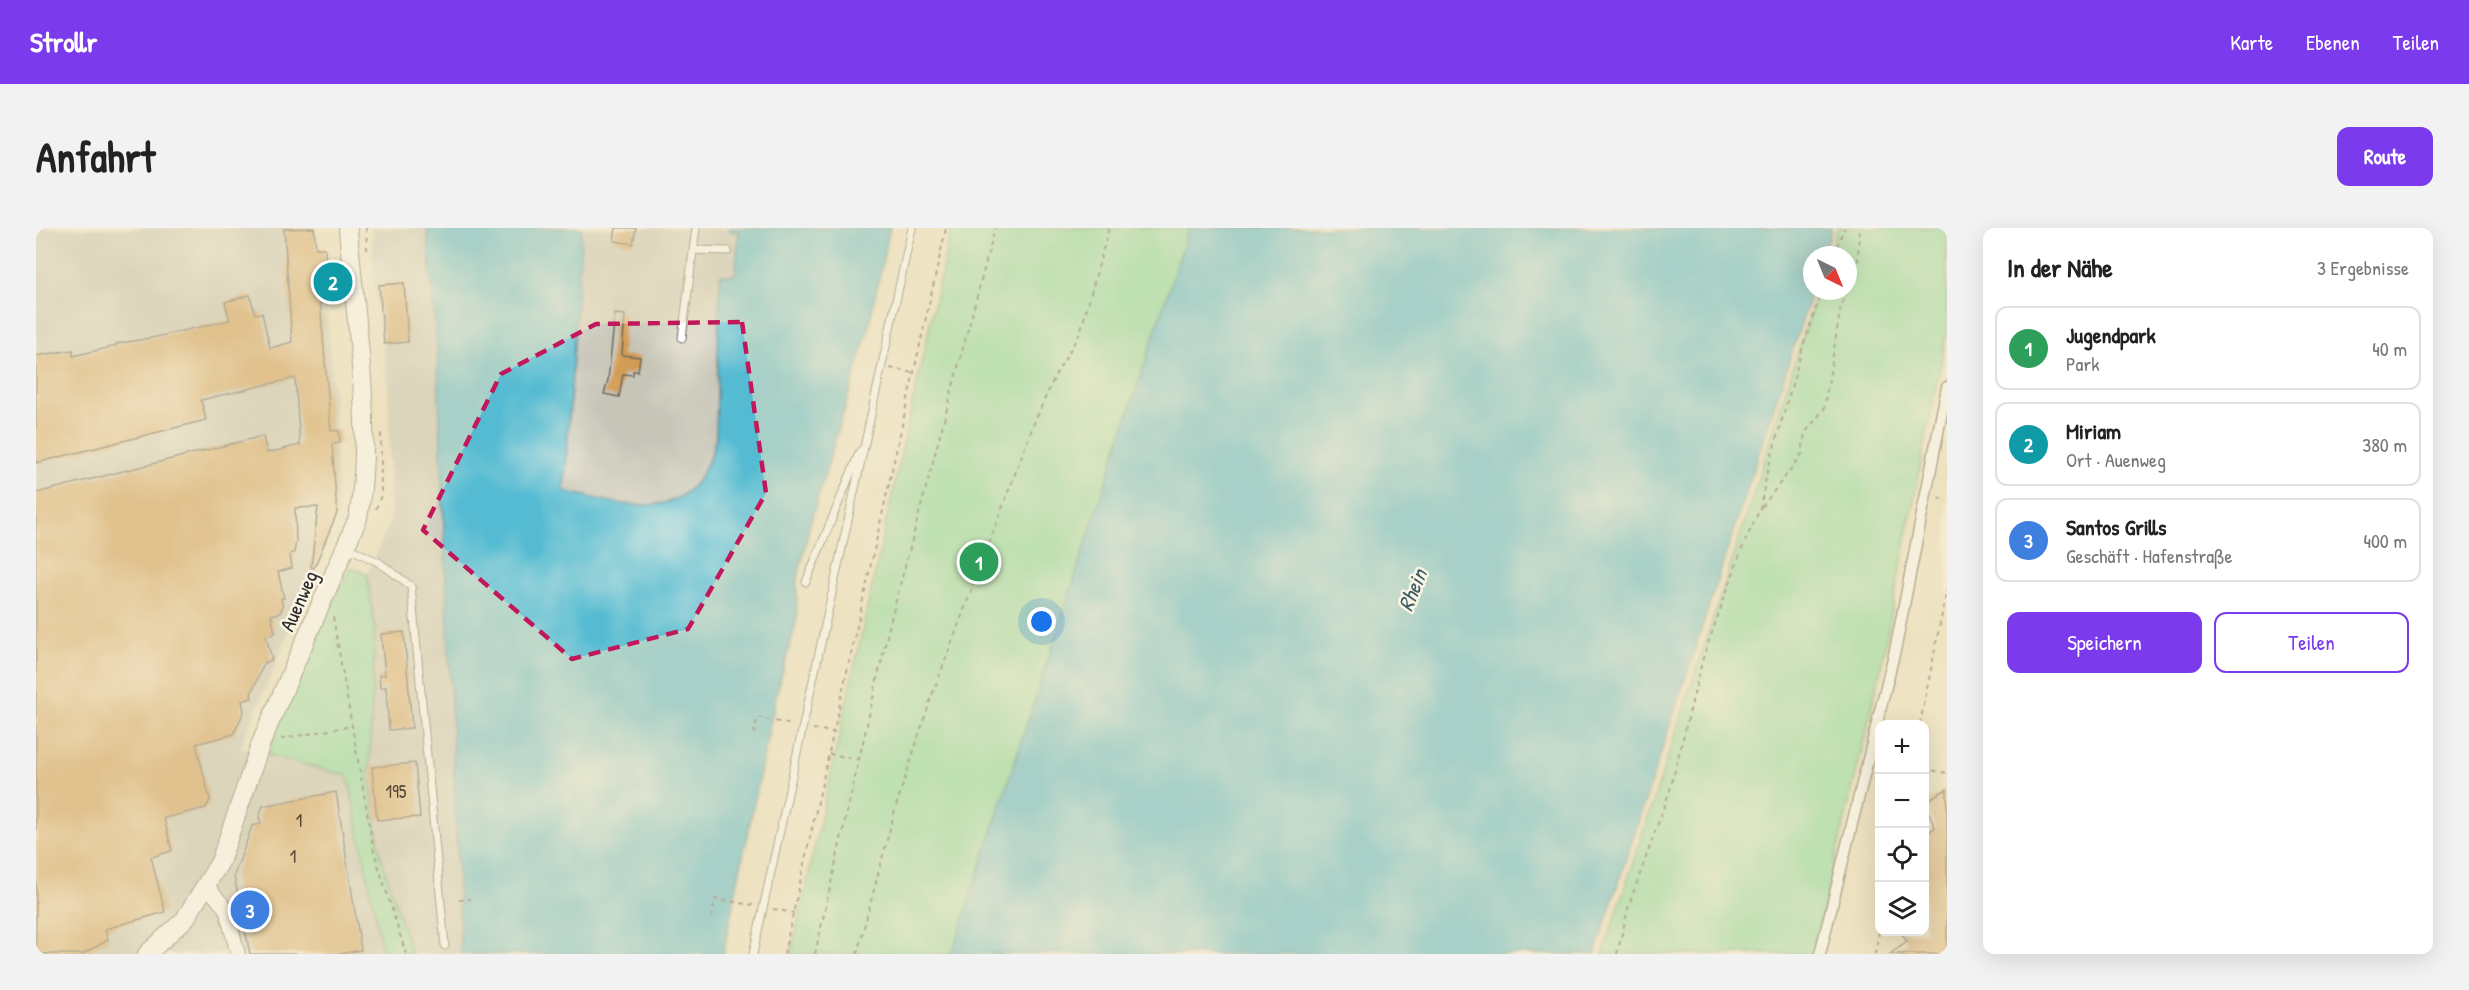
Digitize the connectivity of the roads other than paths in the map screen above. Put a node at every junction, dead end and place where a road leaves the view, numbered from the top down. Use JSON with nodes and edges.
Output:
{"nodes":[{"id":1,"x":348,"y":228,"type":"edge"},
{"id":2,"x":696,"y":228,"type":"edge"},
{"id":3,"x":912,"y":228,"type":"edge"},
{"id":4,"x":693,"y":250,"type":"junction"},
{"id":5,"x":728,"y":251,"type":"dead end"},
{"id":6,"x":682,"y":338,"type":"dead end"},
{"id":7,"x":1947,"y":387,"type":"edge"},
{"id":8,"x":866,"y":436,"type":"junction"},
{"id":9,"x":347,"y":547,"type":"junction"},
{"id":10,"x":806,"y":582,"type":"dead end"},
{"id":11,"x":207,"y":886,"type":"junction"},
{"id":12,"x":445,"y":946,"type":"dead end"},
{"id":13,"x":147,"y":954,"type":"edge"},
{"id":14,"x":238,"y":954,"type":"edge"},
{"id":15,"x":753,"y":954,"type":"edge"},
{"id":16,"x":1820,"y":954,"type":"edge"}],
"edges":[{"from":1,"to":9,"type":"street","name":"Auenweg"},
{"from":2,"to":4,"type":"lane"},
{"from":3,"to":8,"type":"lane"},
{"from":4,"to":5,"type":"lane"},
{"from":4,"to":6,"type":"lane"},
{"from":7,"to":16,"type":"street"},
{"from":8,"to":10,"type":"lane"},
{"from":8,"to":15,"type":"lane"},
{"from":9,"to":11,"type":"street","name":"Auenweg"},
{"from":9,"to":12,"type":"lane"},
{"from":11,"to":13,"type":"street","name":"Auenweg"},
{"from":11,"to":14,"type":"street"}]}
